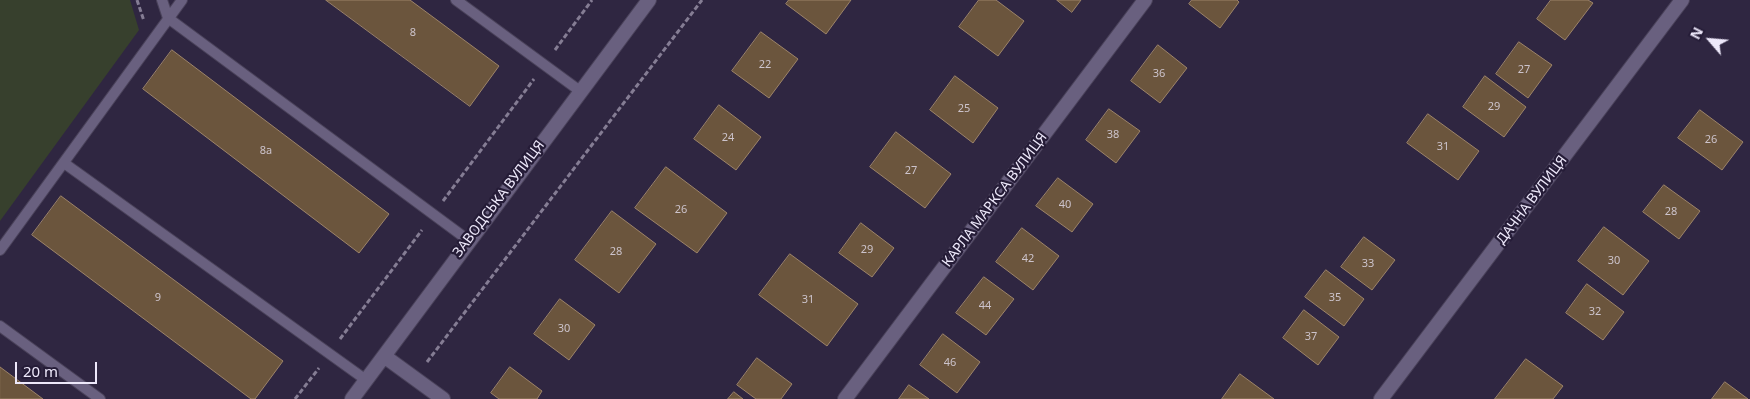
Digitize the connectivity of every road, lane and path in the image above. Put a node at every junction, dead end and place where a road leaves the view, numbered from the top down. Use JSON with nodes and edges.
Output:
{"nodes":[{"id":1,"x":162,"y":0,"type":"edge"},
{"id":2,"x":182,"y":0,"type":"edge"},
{"id":3,"x":456,"y":0,"type":"edge"},
{"id":4,"x":649,"y":0,"type":"edge"},
{"id":5,"x":702,"y":0,"type":"edge"},
{"id":6,"x":1145,"y":0,"type":"edge"},
{"id":7,"x":1682,"y":0,"type":"edge"},
{"id":8,"x":168,"y":18,"type":"junction"},
{"id":9,"x":580,"y":91,"type":"junction"},
{"id":10,"x":64,"y":163,"type":"junction"},
{"id":11,"x":468,"y":240,"type":"junction"},
{"id":12,"x":0,"y":250,"type":"edge"},
{"id":13,"x":0,"y":326,"type":"edge"},
{"id":14,"x":384,"y":356,"type":"junction"},
{"id":15,"x":413,"y":379,"type":"junction"},
{"id":16,"x":366,"y":380,"type":"junction"},
{"id":17,"x":100,"y":399,"type":"edge"},
{"id":18,"x":352,"y":399,"type":"edge"},
{"id":19,"x":443,"y":399,"type":"edge"},
{"id":20,"x":845,"y":399,"type":"edge"},
{"id":21,"x":1382,"y":399,"type":"edge"}],
"edges":[{"from":1,"to":8,"type":"lane"},
{"from":2,"to":8,"type":"lane"},
{"from":3,"to":9,"type":"lane"},
{"from":4,"to":9,"type":"street","name":"ЗАВОДСЬКА ВУЛИЦЯ"},
{"from":5,"to":15,"type":"path"},
{"from":6,"to":20,"type":"street","name":"КАРЛА МАРКСА ВУЛИЦЯ"},
{"from":7,"to":21,"type":"street","name":"ДАЧНА ВУЛИЦЯ"},
{"from":8,"to":10,"type":"lane"},
{"from":8,"to":11,"type":"lane"},
{"from":9,"to":11,"type":"street","name":"ЗАВОДСЬКА ВУЛИЦЯ"},
{"from":10,"to":12,"type":"lane"},
{"from":10,"to":16,"type":"lane"},
{"from":11,"to":14,"type":"street","name":"ЗАВОДСЬКА ВУЛИЦЯ"},
{"from":13,"to":17,"type":"lane"},
{"from":14,"to":15,"type":"street"},
{"from":14,"to":16,"type":"street","name":"ЗАВОДСЬКА ВУЛИЦЯ"},
{"from":15,"to":19,"type":"street"},
{"from":16,"to":18,"type":"street","name":"ЗАВОДСЬКА ВУЛИЦЯ"}]}
